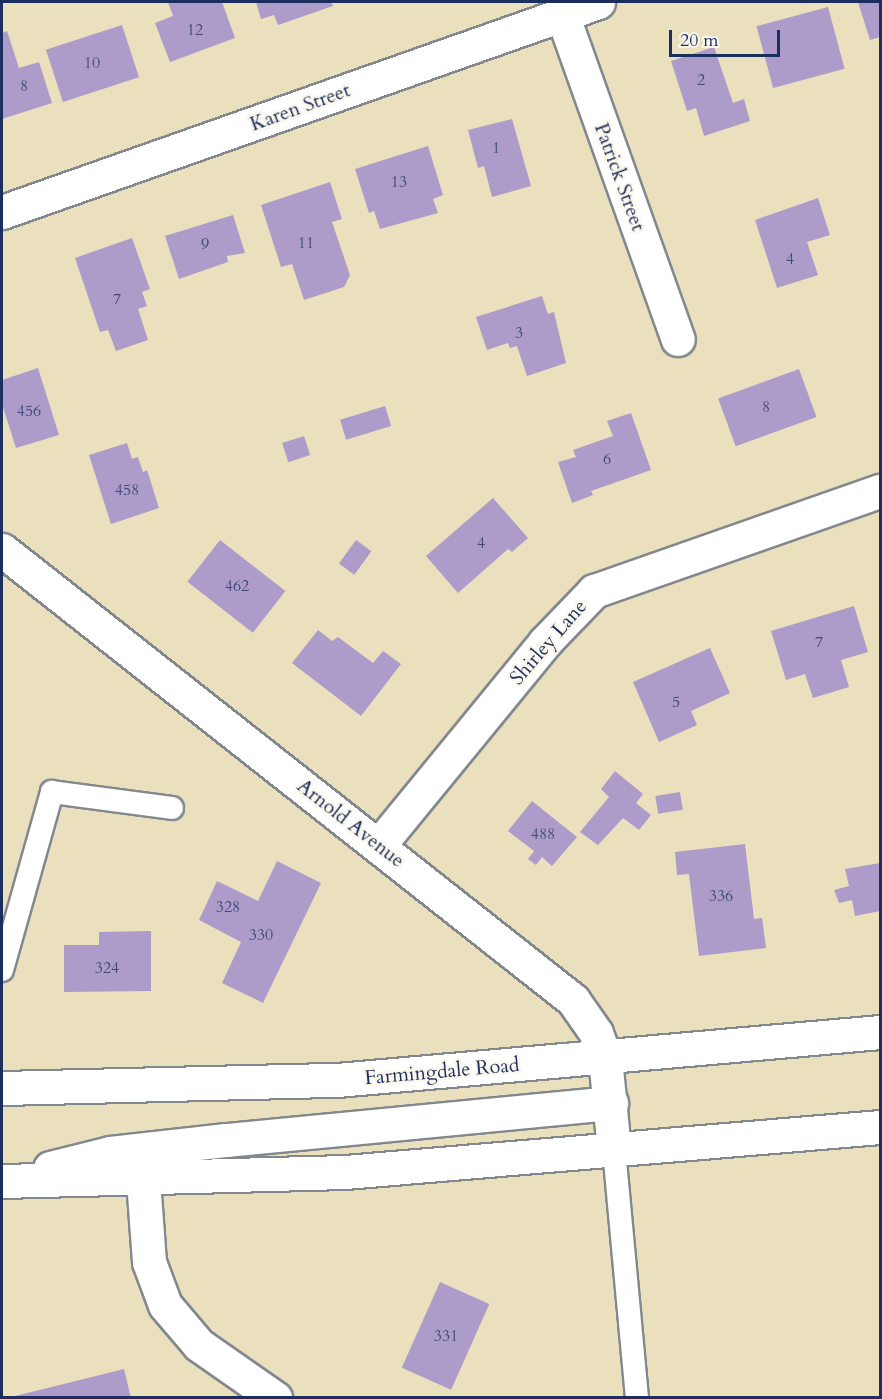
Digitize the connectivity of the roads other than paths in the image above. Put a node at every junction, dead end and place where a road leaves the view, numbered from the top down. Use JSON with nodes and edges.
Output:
{"nodes":[{"id":1,"x":598,"y":2,"type":"edge"},
{"id":2,"x":562,"y":14,"type":"junction"},
{"id":3,"x":2,"y":212,"type":"edge"},
{"id":4,"x":678,"y":339,"type":"dead end"},
{"id":5,"x":880,"y":491,"type":"edge"},
{"id":6,"x":2,"y":550,"type":"edge"},
{"id":7,"x":172,"y":808,"type":"dead end"},
{"id":8,"x":379,"y":845,"type":"junction"},
{"id":9,"x":2,"y":970,"type":"edge"},
{"id":10,"x":880,"y":1032,"type":"edge"},
{"id":11,"x":605,"y":1058,"type":"junction"},
{"id":12,"x":2,"y":1088,"type":"edge"},
{"id":13,"x":611,"y":1103,"type":"junction"},
{"id":14,"x":880,"y":1126,"type":"edge"},
{"id":15,"x":614,"y":1150,"type":"junction"},
{"id":16,"x":2,"y":1180,"type":"edge"},
{"id":17,"x":143,"y":1180,"type":"junction"},
{"id":18,"x":274,"y":1398,"type":"edge"},
{"id":19,"x":637,"y":1398,"type":"edge"}],
"edges":[{"from":1,"to":2,"type":"street","name":"Karen Street"},
{"from":2,"to":3,"type":"street","name":"Karen Street"},
{"from":2,"to":4,"type":"street","name":"Patrick Street"},
{"from":5,"to":8,"type":"street","name":"Shirley Lane"},
{"from":6,"to":8,"type":"street","name":"Arnold Avenue"},
{"from":7,"to":9,"type":"lane"},
{"from":8,"to":11,"type":"street","name":"Arnold Avenue"},
{"from":10,"to":11,"type":"street","name":"Farmingdale Road"},
{"from":11,"to":12,"type":"street","name":"Farmingdale Road"},
{"from":11,"to":13,"type":"street","name":"Arnold Avenue"},
{"from":13,"to":15,"type":"street","name":"Arnold Avenue"},
{"from":13,"to":16,"type":"street"},
{"from":14,"to":15,"type":"street"},
{"from":15,"to":17,"type":"street"},
{"from":15,"to":19,"type":"lane"},
{"from":16,"to":17,"type":"street"},
{"from":17,"to":18,"type":"street"}]}
